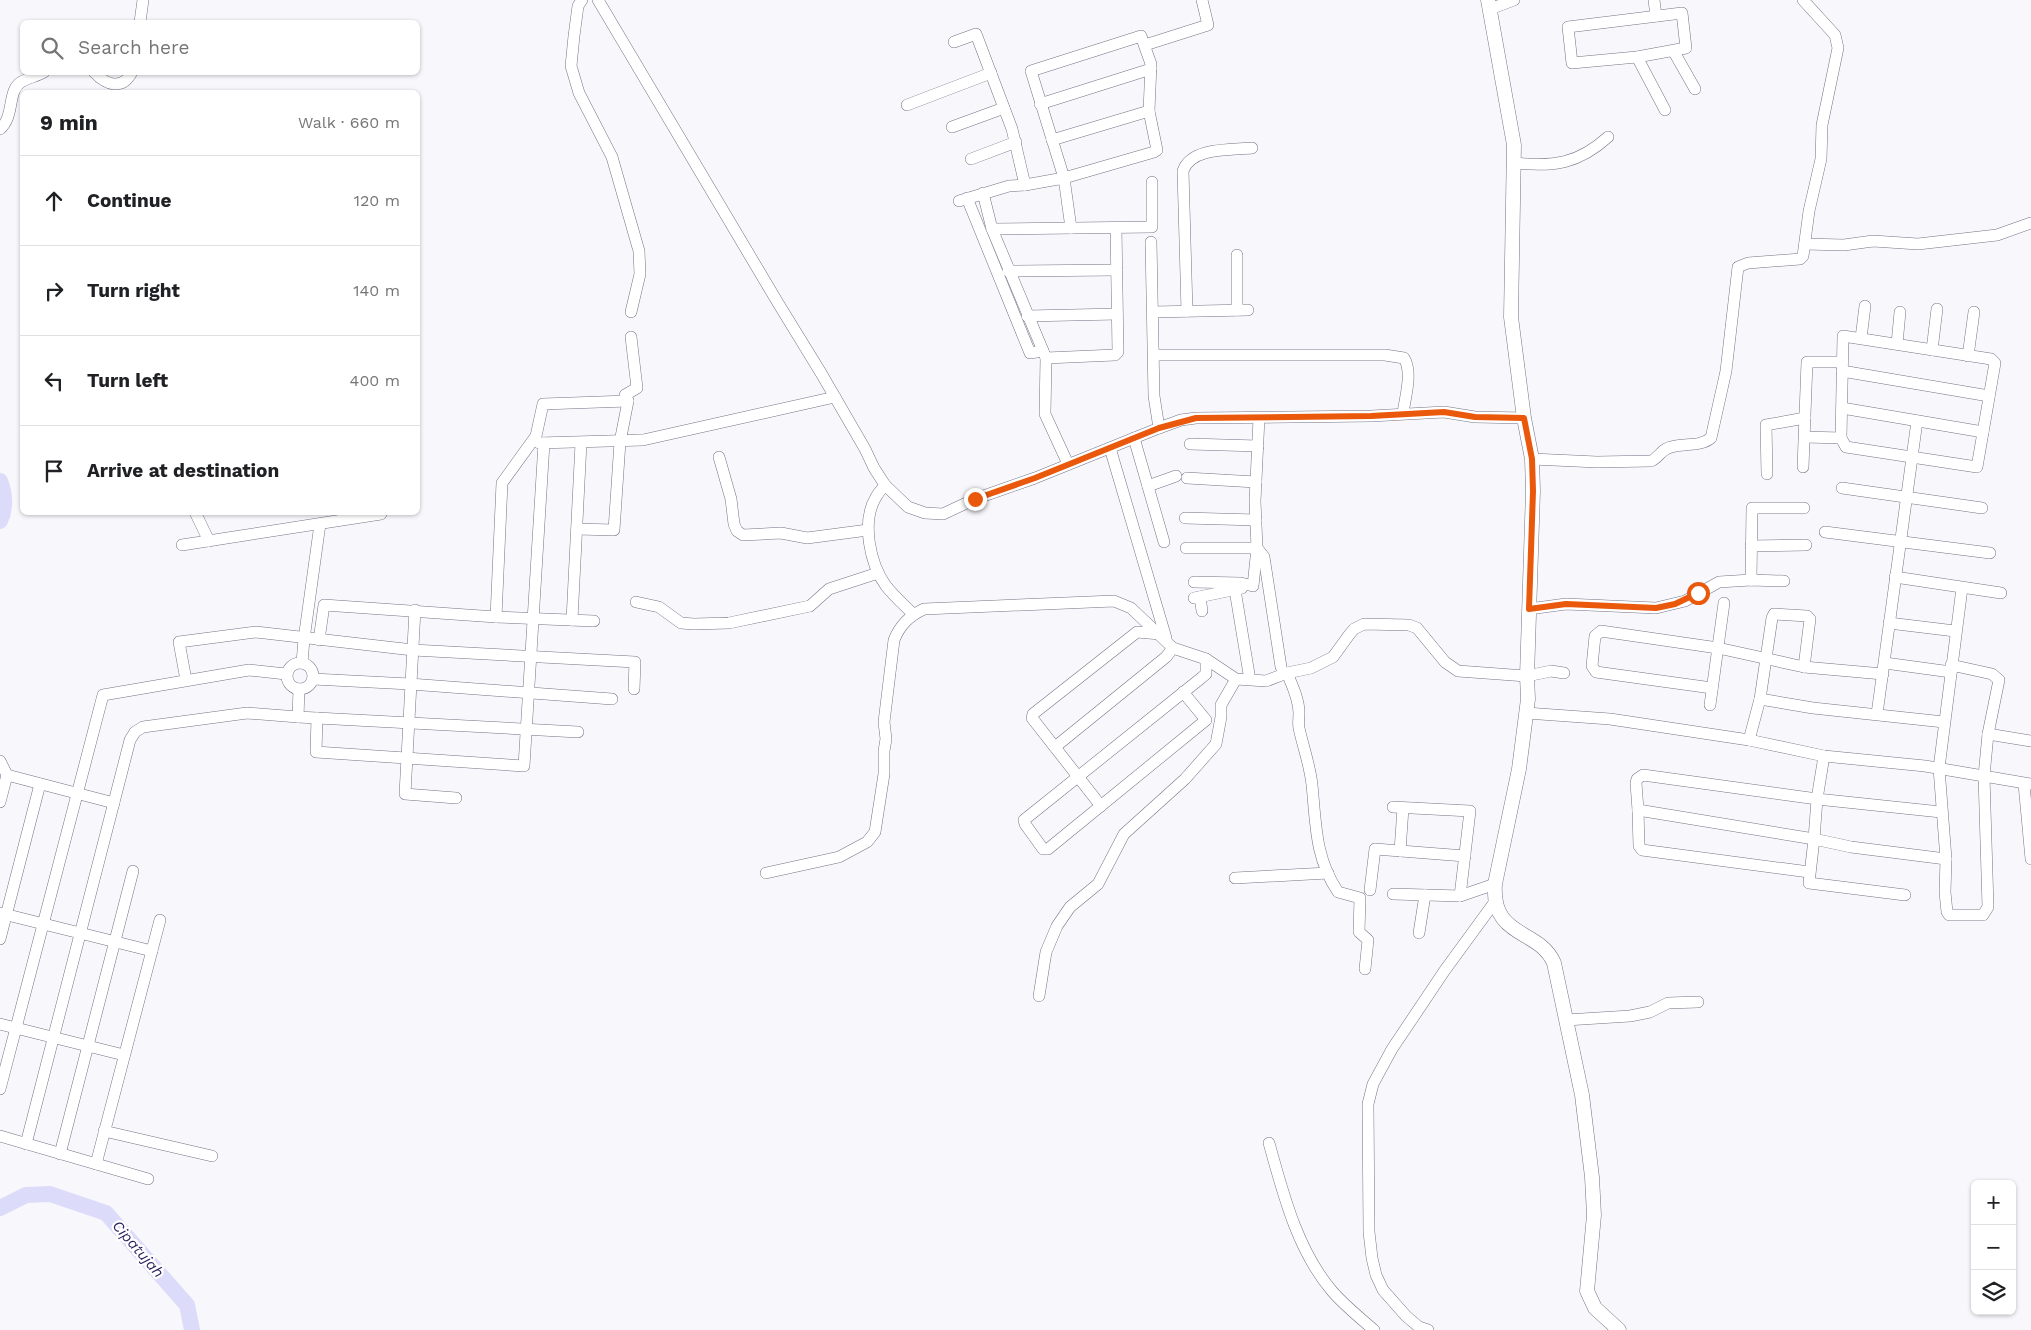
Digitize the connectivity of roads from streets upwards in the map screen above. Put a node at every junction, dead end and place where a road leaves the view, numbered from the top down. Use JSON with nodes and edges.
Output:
{"nodes":[{"id":1,"x":143,"y":0,"type":"edge"},
{"id":2,"x":582,"y":0,"type":"edge"},
{"id":3,"x":598,"y":0,"type":"edge"},
{"id":4,"x":1202,"y":0,"type":"edge"},
{"id":5,"x":1514,"y":0,"type":"edge"},
{"id":6,"x":1654,"y":0,"type":"edge"},
{"id":7,"x":1803,"y":0,"type":"edge"},
{"id":8,"x":1489,"y":5,"type":"edge"},
{"id":9,"x":1656,"y":16,"type":"junction"},
{"id":10,"x":140,"y":20,"type":"edge"},
{"id":11,"x":954,"y":42,"type":"dead end"},
{"id":12,"x":1145,"y":45,"type":"junction"},
{"id":13,"x":1674,"y":52,"type":"junction"},
{"id":14,"x":1637,"y":57,"type":"junction"},
{"id":15,"x":1151,"y":69,"type":"junction"},
{"id":16,"x":991,"y":73,"type":"junction"},
{"id":17,"x":37,"y":75,"type":"edge"},
{"id":18,"x":97,"y":75,"type":"edge"},
{"id":19,"x":130,"y":75,"type":"edge"},
{"id":20,"x":1695,"y":88,"type":"dead end"},
{"id":21,"x":1040,"y":104,"type":"junction"},
{"id":22,"x":907,"y":105,"type":"dead end"},
{"id":23,"x":1004,"y":108,"type":"junction"},
{"id":24,"x":1665,"y":110,"type":"dead end"},
{"id":25,"x":1149,"y":111,"type":"junction"},
{"id":26,"x":952,"y":127,"type":"dead end"},
{"id":27,"x":0,"y":129,"type":"edge"},
{"id":28,"x":1608,"y":137,"type":"dead end"},
{"id":29,"x":1052,"y":140,"type":"junction"},
{"id":30,"x":1016,"y":142,"type":"junction"},
{"id":31,"x":1252,"y":148,"type":"dead end"},
{"id":32,"x":971,"y":159,"type":"dead end"},
{"id":33,"x":1514,"y":163,"type":"junction"},
{"id":34,"x":1064,"y":178,"type":"junction"},
{"id":35,"x":1152,"y":182,"type":"dead end"},
{"id":36,"x":1025,"y":185,"type":"junction"},
{"id":37,"x":983,"y":193,"type":"junction"},
{"id":38,"x":2031,"y":223,"type":"edge"},
{"id":39,"x":1071,"y":228,"type":"junction"},
{"id":40,"x":1116,"y":228,"type":"junction"},
{"id":41,"x":992,"y":229,"type":"junction"},
{"id":42,"x":1152,"y":242,"type":"dead end"},
{"id":43,"x":1805,"y":244,"type":"junction"},
{"id":44,"x":1237,"y":255,"type":"dead end"},
{"id":45,"x":1117,"y":270,"type":"junction"},
{"id":46,"x":1008,"y":271,"type":"junction"},
{"id":47,"x":1865,"y":306,"type":"dead end"},
{"id":48,"x":1937,"y":309,"type":"dead end"},
{"id":49,"x":1187,"y":311,"type":"junction"},
{"id":50,"x":631,"y":312,"type":"dead end"},
{"id":51,"x":1153,"y":312,"type":"junction"},
{"id":52,"x":1900,"y":312,"type":"dead end"},
{"id":53,"x":1974,"y":312,"type":"dead end"},
{"id":54,"x":1117,"y":314,"type":"junction"},
{"id":55,"x":1027,"y":316,"type":"junction"},
{"id":56,"x":631,"y":337,"type":"dead end"},
{"id":57,"x":1861,"y":338,"type":"junction"},
{"id":58,"x":1031,"y":339,"type":"junction"},
{"id":59,"x":1897,"y":344,"type":"junction"},
{"id":60,"x":1932,"y":350,"type":"junction"},
{"id":61,"x":1044,"y":355,"type":"junction"},
{"id":62,"x":1154,"y":355,"type":"junction"},
{"id":63,"x":1968,"y":356,"type":"junction"},
{"id":64,"x":1842,"y":367,"type":"junction"},
{"id":65,"x":1989,"y":396,"type":"junction"},
{"id":66,"x":835,"y":397,"type":"junction"},
{"id":67,"x":628,"y":401,"type":"junction"},
{"id":68,"x":1842,"y":408,"type":"junction"},
{"id":69,"x":1403,"y":413,"type":"junction"},
{"id":70,"x":1259,"y":418,"type":"junction"},
{"id":71,"x":1524,"y":418,"type":"junction"},
{"id":72,"x":1805,"y":418,"type":"junction"},
{"id":73,"x":1917,"y":421,"type":"junction"},
{"id":74,"x":1159,"y":428,"type":"junction"},
{"id":75,"x":1983,"y":432,"type":"junction"},
{"id":76,"x":1804,"y":437,"type":"junction"},
{"id":77,"x":1134,"y":438,"type":"junction"},
{"id":78,"x":1841,"y":438,"type":"junction"},
{"id":79,"x":620,"y":442,"type":"junction"},
{"id":80,"x":538,"y":443,"type":"junction"},
{"id":81,"x":582,"y":443,"type":"junction"},
{"id":82,"x":1190,"y":444,"type":"dead end"},
{"id":83,"x":1258,"y":446,"type":"junction"},
{"id":84,"x":1110,"y":448,"type":"junction"},
{"id":85,"x":719,"y":457,"type":"dead end"},
{"id":86,"x":1912,"y":458,"type":"junction"},
{"id":87,"x":1532,"y":459,"type":"junction"},
{"id":88,"x":1068,"y":464,"type":"junction"},
{"id":89,"x":1804,"y":467,"type":"dead end"},
{"id":90,"x":1766,"y":474,"type":"dead end"},
{"id":91,"x":1256,"y":482,"type":"junction"},
{"id":92,"x":886,"y":486,"type":"junction"},
{"id":93,"x":1148,"y":486,"type":"junction"},
{"id":94,"x":1842,"y":488,"type":"dead end"},
{"id":95,"x":1907,"y":498,"type":"junction"},
{"id":96,"x":1804,"y":508,"type":"dead end"},
{"id":97,"x":1982,"y":508,"type":"dead end"},
{"id":98,"x":196,"y":515,"type":"edge"},
{"id":99,"x":375,"y":515,"type":"edge"},
{"id":100,"x":1185,"y":518,"type":"dead end"},
{"id":101,"x":1256,"y":520,"type":"junction"},
{"id":102,"x":320,"y":524,"type":"junction"},
{"id":103,"x":577,"y":529,"type":"junction"},
{"id":104,"x":868,"y":530,"type":"junction"},
{"id":105,"x":1825,"y":532,"type":"dead end"},
{"id":106,"x":209,"y":541,"type":"junction"},
{"id":107,"x":1164,"y":542,"type":"dead end"},
{"id":108,"x":1900,"y":542,"type":"junction"},
{"id":109,"x":182,"y":545,"type":"dead end"},
{"id":110,"x":1806,"y":545,"type":"dead end"},
{"id":111,"x":1751,"y":546,"type":"junction"},
{"id":112,"x":1186,"y":548,"type":"dead end"},
{"id":113,"x":1257,"y":548,"type":"junction"},
{"id":114,"x":1990,"y":553,"type":"dead end"},
{"id":115,"x":878,"y":573,"type":"junction"},
{"id":116,"x":1895,"y":578,"type":"junction"},
{"id":117,"x":1751,"y":580,"type":"junction"},
{"id":118,"x":1784,"y":581,"type":"dead end"},
{"id":119,"x":1194,"y":582,"type":"dead end"},
{"id":120,"x":1268,"y":583,"type":"junction"},
{"id":121,"x":1254,"y":586,"type":"junction"},
{"id":122,"x":1962,"y":588,"type":"junction"},
{"id":123,"x":1235,"y":590,"type":"junction"},
{"id":124,"x":2001,"y":593,"type":"dead end"},
{"id":125,"x":636,"y":602,"type":"dead end"},
{"id":126,"x":1724,"y":604,"type":"dead end"},
{"id":127,"x":1529,"y":609,"type":"junction"},
{"id":128,"x":415,"y":610,"type":"junction"},
{"id":129,"x":1202,"y":610,"type":"dead end"},
{"id":130,"x":912,"y":614,"type":"junction"},
{"id":131,"x":496,"y":617,"type":"junction"},
{"id":132,"x":534,"y":619,"type":"junction"},
{"id":133,"x":572,"y":620,"type":"junction"},
{"id":134,"x":594,"y":621,"type":"dead end"},
{"id":135,"x":1889,"y":623,"type":"junction"},
{"id":136,"x":1956,"y":630,"type":"junction"},
{"id":137,"x":304,"y":639,"type":"junction"},
{"id":138,"x":319,"y":640,"type":"junction"},
{"id":139,"x":1167,"y":642,"type":"junction"},
{"id":140,"x":1718,"y":648,"type":"junction"},
{"id":141,"x":413,"y":650,"type":"junction"},
{"id":142,"x":531,"y":658,"type":"junction"},
{"id":143,"x":1206,"y":659,"type":"junction"},
{"id":144,"x":1766,"y":659,"type":"junction"},
{"id":145,"x":302,"y":663,"type":"junction"},
{"id":146,"x":1804,"y":667,"type":"junction"},
{"id":147,"x":1884,"y":668,"type":"junction"},
{"id":148,"x":1951,"y":669,"type":"junction"},
{"id":149,"x":1284,"y":670,"type":"junction"},
{"id":150,"x":1564,"y":673,"type":"dead end"},
{"id":151,"x":286,"y":674,"type":"junction"},
{"id":152,"x":1249,"y":674,"type":"dead end"},
{"id":153,"x":1527,"y":676,"type":"junction"},
{"id":154,"x":313,"y":679,"type":"junction"},
{"id":155,"x":1236,"y":679,"type":"junction"},
{"id":156,"x":186,"y":680,"type":"junction"},
{"id":157,"x":410,"y":684,"type":"junction"},
{"id":158,"x":1712,"y":688,"type":"junction"},
{"id":159,"x":299,"y":689,"type":"junction"},
{"id":160,"x":634,"y":689,"type":"dead end"},
{"id":161,"x":1183,"y":692,"type":"junction"},
{"id":162,"x":529,"y":694,"type":"junction"},
{"id":163,"x":612,"y":699,"type":"dead end"},
{"id":164,"x":1760,"y":699,"type":"junction"},
{"id":165,"x":1710,"y":705,"type":"dead end"},
{"id":166,"x":1526,"y":713,"type":"junction"},
{"id":167,"x":1878,"y":714,"type":"junction"},
{"id":168,"x":298,"y":717,"type":"junction"},
{"id":169,"x":317,"y":718,"type":"junction"},
{"id":170,"x":409,"y":722,"type":"junction"},
{"id":171,"x":1944,"y":722,"type":"junction"},
{"id":172,"x":526,"y":729,"type":"junction"},
{"id":173,"x":578,"y":732,"type":"dead end"},
{"id":174,"x":1988,"y":734,"type":"junction"},
{"id":175,"x":1750,"y":740,"type":"junction"},
{"id":176,"x":2031,"y":741,"type":"edge"},
{"id":177,"x":1055,"y":747,"type":"junction"},
{"id":178,"x":1824,"y":756,"type":"junction"},
{"id":179,"x":407,"y":758,"type":"junction"},
{"id":180,"x":0,"y":761,"type":"edge"},
{"id":181,"x":1939,"y":768,"type":"junction"},
{"id":182,"x":7,"y":775,"type":"junction"},
{"id":183,"x":1078,"y":776,"type":"junction"},
{"id":184,"x":1984,"y":776,"type":"junction"},
{"id":185,"x":40,"y":784,"type":"junction"},
{"id":186,"x":2027,"y":784,"type":"edge"},
{"id":187,"x":78,"y":794,"type":"junction"},
{"id":188,"x":456,"y":798,"type":"dead end"},
{"id":189,"x":1817,"y":799,"type":"junction"},
{"id":190,"x":0,"y":802,"type":"edge"},
{"id":191,"x":114,"y":803,"type":"junction"},
{"id":192,"x":1100,"y":806,"type":"junction"},
{"id":193,"x":1638,"y":810,"type":"junction"},
{"id":194,"x":1941,"y":812,"type":"junction"},
{"id":195,"x":1814,"y":839,"type":"junction"},
{"id":196,"x":1400,"y":851,"type":"junction"},
{"id":197,"x":1465,"y":856,"type":"junction"},
{"id":198,"x":1946,"y":859,"type":"junction"},
{"id":199,"x":2031,"y":859,"type":"edge"},
{"id":200,"x":134,"y":872,"type":"dead end"},
{"id":201,"x":1809,"y":872,"type":"junction"},
{"id":202,"x":766,"y":873,"type":"dead end"},
{"id":203,"x":1328,"y":874,"type":"junction"},
{"id":204,"x":1235,"y":878,"type":"dead end"},
{"id":205,"x":1495,"y":884,"type":"junction"},
{"id":206,"x":1370,"y":890,"type":"dead end"},
{"id":207,"x":1393,"y":894,"type":"dead end"},
{"id":208,"x":1425,"y":895,"type":"junction"},
{"id":209,"x":1905,"y":895,"type":"dead end"},
{"id":210,"x":1460,"y":896,"type":"junction"},
{"id":211,"x":1494,"y":903,"type":"junction"},
{"id":212,"x":3,"y":913,"type":"edge"},
{"id":213,"x":160,"y":920,"type":"dead end"},
{"id":214,"x":43,"y":923,"type":"junction"},
{"id":215,"x":80,"y":933,"type":"junction"},
{"id":216,"x":1420,"y":933,"type":"dead end"},
{"id":217,"x":0,"y":939,"type":"edge"},
{"id":218,"x":116,"y":942,"type":"junction"},
{"id":219,"x":152,"y":951,"type":"junction"},
{"id":220,"x":1365,"y":970,"type":"dead end"},
{"id":221,"x":1039,"y":996,"type":"dead end"},
{"id":222,"x":1698,"y":1002,"type":"dead end"},
{"id":223,"x":1566,"y":1020,"type":"junction"},
{"id":224,"x":0,"y":1024,"type":"edge"},
{"id":225,"x":16,"y":1028,"type":"junction"},
{"id":226,"x":53,"y":1036,"type":"junction"},
{"id":227,"x":89,"y":1046,"type":"junction"},
{"id":228,"x":124,"y":1055,"type":"junction"},
{"id":229,"x":0,"y":1089,"type":"edge"},
{"id":230,"x":104,"y":1131,"type":"junction"},
{"id":231,"x":0,"y":1136,"type":"edge"},
{"id":232,"x":1269,"y":1143,"type":"dead end"},
{"id":233,"x":26,"y":1144,"type":"junction"},
{"id":234,"x":60,"y":1154,"type":"junction"},
{"id":235,"x":212,"y":1156,"type":"dead end"},
{"id":236,"x":96,"y":1164,"type":"junction"},
{"id":237,"x":148,"y":1179,"type":"dead end"},
{"id":238,"x":1374,"y":1330,"type":"edge"},
{"id":239,"x":1428,"y":1330,"type":"edge"},
{"id":240,"x":1619,"y":1330,"type":"edge"}],
"edges":[{"from":1,"to":10,"type":"street"},
{"from":2,"to":50,"type":"street"},
{"from":3,"to":66,"type":"street"},
{"from":4,"to":12,"type":"street"},
{"from":5,"to":8,"type":"street"},
{"from":6,"to":9,"type":"street"},
{"from":7,"to":43,"type":"street"},
{"from":8,"to":33,"type":"street"},
{"from":9,"to":13,"type":"street"},
{"from":9,"to":14,"type":"street"},
{"from":11,"to":16,"type":"street"},
{"from":12,"to":15,"type":"street"},
{"from":12,"to":21,"type":"street"},
{"from":13,"to":14,"type":"street"},
{"from":13,"to":20,"type":"street"},
{"from":14,"to":24,"type":"street"},
{"from":15,"to":21,"type":"street"},
{"from":15,"to":25,"type":"street"},
{"from":16,"to":22,"type":"street"},
{"from":16,"to":23,"type":"street"},
{"from":17,"to":27,"type":"street"},
{"from":18,"to":19,"type":"street"},
{"from":21,"to":29,"type":"street"},
{"from":23,"to":26,"type":"street"},
{"from":23,"to":30,"type":"street"},
{"from":25,"to":29,"type":"street"},
{"from":25,"to":34,"type":"street"},
{"from":28,"to":33,"type":"street"},
{"from":29,"to":34,"type":"street"},
{"from":30,"to":32,"type":"street"},
{"from":30,"to":36,"type":"street"},
{"from":31,"to":49,"type":"street"},
{"from":33,"to":71,"type":"street"},
{"from":34,"to":36,"type":"street"},
{"from":34,"to":39,"type":"street"},
{"from":35,"to":40,"type":"street"},
{"from":36,"to":37,"type":"street"},
{"from":37,"to":41,"type":"street"},
{"from":37,"to":58,"type":"street"},
{"from":38,"to":43,"type":"street"},
{"from":39,"to":40,"type":"street"},
{"from":39,"to":41,"type":"street"},
{"from":40,"to":45,"type":"street"},
{"from":41,"to":46,"type":"street"},
{"from":42,"to":51,"type":"street"},
{"from":43,"to":87,"type":"street"},
{"from":44,"to":49,"type":"street"},
{"from":45,"to":46,"type":"street"},
{"from":45,"to":54,"type":"street"},
{"from":46,"to":55,"type":"street"},
{"from":47,"to":57,"type":"street"},
{"from":48,"to":60,"type":"street"},
{"from":49,"to":51,"type":"street"},
{"from":51,"to":62,"type":"street"},
{"from":52,"to":59,"type":"street"},
{"from":53,"to":63,"type":"street"},
{"from":54,"to":55,"type":"street"},
{"from":54,"to":61,"type":"street"},
{"from":55,"to":58,"type":"street"},
{"from":56,"to":67,"type":"street"},
{"from":57,"to":59,"type":"street"},
{"from":57,"to":64,"type":"street"},
{"from":58,"to":61,"type":"street"},
{"from":59,"to":60,"type":"street"},
{"from":60,"to":63,"type":"street"},
{"from":61,"to":88,"type":"street"},
{"from":62,"to":69,"type":"street"},
{"from":62,"to":74,"type":"street"},
{"from":63,"to":65,"type":"street"},
{"from":64,"to":65,"type":"street"},
{"from":64,"to":68,"type":"street"},
{"from":64,"to":72,"type":"street"},
{"from":65,"to":75,"type":"street"},
{"from":66,"to":79,"type":"street"},
{"from":66,"to":92,"type":"street"},
{"from":67,"to":79,"type":"street"},
{"from":67,"to":80,"type":"street"},
{"from":68,"to":73,"type":"street"},
{"from":68,"to":78,"type":"street"},
{"from":69,"to":70,"type":"street"},
{"from":69,"to":71,"type":"street"},
{"from":70,"to":74,"type":"street"},
{"from":70,"to":83,"type":"street"},
{"from":71,"to":87,"type":"street"},
{"from":72,"to":76,"type":"street"},
{"from":72,"to":90,"type":"street"},
{"from":73,"to":75,"type":"street"},
{"from":73,"to":86,"type":"street"},
{"from":74,"to":77,"type":"street"},
{"from":75,"to":86,"type":"street"},
{"from":76,"to":78,"type":"street"},
{"from":76,"to":89,"type":"street"},
{"from":77,"to":84,"type":"street"},
{"from":77,"to":93,"type":"street"},
{"from":78,"to":86,"type":"street"},
{"from":79,"to":81,"type":"street"},
{"from":79,"to":103,"type":"street"},
{"from":80,"to":81,"type":"street"},
{"from":80,"to":131,"type":"street"},
{"from":80,"to":132,"type":"street"},
{"from":81,"to":103,"type":"street"},
{"from":82,"to":83,"type":"street"},
{"from":83,"to":91,"type":"street"},
{"from":84,"to":88,"type":"street"},
{"from":84,"to":139,"type":"street"},
{"from":85,"to":104,"type":"street"},
{"from":86,"to":95,"type":"street"},
{"from":87,"to":127,"type":"street"},
{"from":88,"to":92,"type":"street"},
{"from":91,"to":93,"type":"street"},
{"from":91,"to":101,"type":"street"},
{"from":92,"to":104,"type":"street"},
{"from":93,"to":107,"type":"street"},
{"from":94,"to":95,"type":"street"},
{"from":95,"to":97,"type":"street"},
{"from":95,"to":108,"type":"street"},
{"from":96,"to":111,"type":"street"},
{"from":98,"to":106,"type":"street"},
{"from":99,"to":102,"type":"street"},
{"from":100,"to":101,"type":"street"},
{"from":101,"to":113,"type":"street"},
{"from":102,"to":106,"type":"street"},
{"from":102,"to":137,"type":"street"},
{"from":103,"to":133,"type":"street"},
{"from":104,"to":115,"type":"street"},
{"from":105,"to":108,"type":"street"},
{"from":106,"to":109,"type":"street"},
{"from":108,"to":114,"type":"street"},
{"from":108,"to":116,"type":"street"},
{"from":110,"to":111,"type":"street"},
{"from":111,"to":117,"type":"street"},
{"from":112,"to":113,"type":"street"},
{"from":113,"to":120,"type":"street"},
{"from":113,"to":121,"type":"street"},
{"from":115,"to":125,"type":"street"},
{"from":115,"to":130,"type":"street"},
{"from":116,"to":122,"type":"street"},
{"from":116,"to":135,"type":"street"},
{"from":117,"to":118,"type":"street"},
{"from":117,"to":127,"type":"street"},
{"from":119,"to":121,"type":"street"},
{"from":120,"to":121,"type":"street"},
{"from":120,"to":149,"type":"street"},
{"from":121,"to":123,"type":"street"},
{"from":122,"to":124,"type":"street"},
{"from":122,"to":136,"type":"street"},
{"from":123,"to":129,"type":"street"},
{"from":123,"to":152,"type":"street"},
{"from":126,"to":140,"type":"street"},
{"from":127,"to":153,"type":"street"},
{"from":128,"to":131,"type":"street"},
{"from":128,"to":138,"type":"street"},
{"from":128,"to":141,"type":"street"},
{"from":130,"to":139,"type":"street"},
{"from":130,"to":202,"type":"street"},
{"from":131,"to":132,"type":"street"},
{"from":132,"to":133,"type":"street"},
{"from":132,"to":142,"type":"street"},
{"from":133,"to":134,"type":"street"},
{"from":135,"to":136,"type":"street"},
{"from":135,"to":147,"type":"street"},
{"from":136,"to":148,"type":"street"},
{"from":137,"to":138,"type":"street"},
{"from":137,"to":145,"type":"street"},
{"from":137,"to":156,"type":"street"},
{"from":138,"to":141,"type":"street"},
{"from":139,"to":143,"type":"street"},
{"from":139,"to":177,"type":"street"},
{"from":139,"to":177,"type":"street"},
{"from":140,"to":144,"type":"street"},
{"from":140,"to":158,"type":"street"},
{"from":140,"to":158,"type":"street"},
{"from":141,"to":142,"type":"street"},
{"from":141,"to":157,"type":"street"},
{"from":142,"to":160,"type":"street"},
{"from":142,"to":162,"type":"street"},
{"from":143,"to":155,"type":"street"},
{"from":143,"to":161,"type":"street"},
{"from":144,"to":146,"type":"street"},
{"from":144,"to":146,"type":"street"},
{"from":144,"to":164,"type":"street"},
{"from":145,"to":151,"type":"street"},
{"from":145,"to":154,"type":"street"},
{"from":146,"to":147,"type":"street"},
{"from":147,"to":148,"type":"street"},
{"from":147,"to":167,"type":"street"},
{"from":148,"to":171,"type":"street"},
{"from":148,"to":174,"type":"street"},
{"from":149,"to":153,"type":"street"},
{"from":149,"to":155,"type":"street"},
{"from":149,"to":203,"type":"street"},
{"from":150,"to":153,"type":"street"},
{"from":151,"to":156,"type":"street"},
{"from":151,"to":159,"type":"street"},
{"from":153,"to":166,"type":"street"},
{"from":154,"to":157,"type":"street"},
{"from":154,"to":159,"type":"street"},
{"from":155,"to":221,"type":"street"},
{"from":156,"to":187,"type":"street"},
{"from":157,"to":162,"type":"street"},
{"from":157,"to":170,"type":"street"},
{"from":158,"to":165,"type":"street"},
{"from":159,"to":168,"type":"street"},
{"from":161,"to":183,"type":"street"},
{"from":161,"to":192,"type":"street"},
{"from":162,"to":163,"type":"street"},
{"from":162,"to":172,"type":"street"},
{"from":164,"to":167,"type":"street"},
{"from":164,"to":175,"type":"street"},
{"from":166,"to":175,"type":"street"},
{"from":166,"to":205,"type":"street"},
{"from":167,"to":171,"type":"street"},
{"from":168,"to":169,"type":"street"},
{"from":168,"to":191,"type":"street"},
{"from":169,"to":170,"type":"street"},
{"from":169,"to":179,"type":"street"},
{"from":170,"to":172,"type":"street"},
{"from":170,"to":179,"type":"street"},
{"from":171,"to":181,"type":"street"},
{"from":172,"to":173,"type":"street"},
{"from":172,"to":179,"type":"street"},
{"from":174,"to":176,"type":"street"},
{"from":174,"to":184,"type":"street"},
{"from":175,"to":178,"type":"street"},
{"from":177,"to":183,"type":"street"},
{"from":178,"to":181,"type":"street"},
{"from":178,"to":189,"type":"street"},
{"from":179,"to":188,"type":"street"},
{"from":180,"to":182,"type":"street"},
{"from":181,"to":184,"type":"street"},
{"from":181,"to":194,"type":"street"},
{"from":182,"to":185,"type":"street"},
{"from":182,"to":190,"type":"street"},
{"from":183,"to":192,"type":"street"},
{"from":183,"to":192,"type":"street"},
{"from":184,"to":186,"type":"street"},
{"from":184,"to":198,"type":"street"},
{"from":185,"to":187,"type":"street"},
{"from":185,"to":212,"type":"street"},
{"from":186,"to":199,"type":"street"},
{"from":187,"to":191,"type":"street"},
{"from":187,"to":214,"type":"street"},
{"from":189,"to":193,"type":"street"},
{"from":189,"to":194,"type":"street"},
{"from":189,"to":195,"type":"street"},
{"from":191,"to":215,"type":"street"},
{"from":193,"to":195,"type":"street"},
{"from":193,"to":201,"type":"street"},
{"from":194,"to":198,"type":"street"},
{"from":195,"to":198,"type":"street"},
{"from":195,"to":201,"type":"street"},
{"from":196,"to":197,"type":"street"},
{"from":196,"to":197,"type":"street"},
{"from":196,"to":206,"type":"street"},
{"from":197,"to":210,"type":"street"},
{"from":200,"to":218,"type":"street"},
{"from":201,"to":209,"type":"street"},
{"from":203,"to":204,"type":"street"},
{"from":203,"to":220,"type":"street"},
{"from":205,"to":210,"type":"street"},
{"from":205,"to":211,"type":"street"},
{"from":207,"to":208,"type":"street"},
{"from":208,"to":210,"type":"street"},
{"from":208,"to":216,"type":"street"},
{"from":211,"to":223,"type":"street"},
{"from":211,"to":239,"type":"street"},
{"from":212,"to":214,"type":"street"},
{"from":212,"to":217,"type":"street"},
{"from":213,"to":219,"type":"street"},
{"from":214,"to":215,"type":"street"},
{"from":214,"to":225,"type":"street"},
{"from":215,"to":218,"type":"street"},
{"from":215,"to":226,"type":"street"},
{"from":218,"to":219,"type":"street"},
{"from":218,"to":227,"type":"street"},
{"from":219,"to":228,"type":"street"},
{"from":222,"to":223,"type":"street"},
{"from":223,"to":240,"type":"street"},
{"from":224,"to":225,"type":"street"},
{"from":225,"to":226,"type":"street"},
{"from":225,"to":229,"type":"street"},
{"from":226,"to":227,"type":"street"},
{"from":226,"to":233,"type":"street"},
{"from":227,"to":228,"type":"street"},
{"from":227,"to":234,"type":"street"},
{"from":228,"to":230,"type":"street"},
{"from":230,"to":235,"type":"street"},
{"from":230,"to":236,"type":"street"},
{"from":231,"to":233,"type":"street"},
{"from":232,"to":238,"type":"street"},
{"from":233,"to":234,"type":"street"},
{"from":234,"to":236,"type":"street"},
{"from":236,"to":237,"type":"street"}]}
